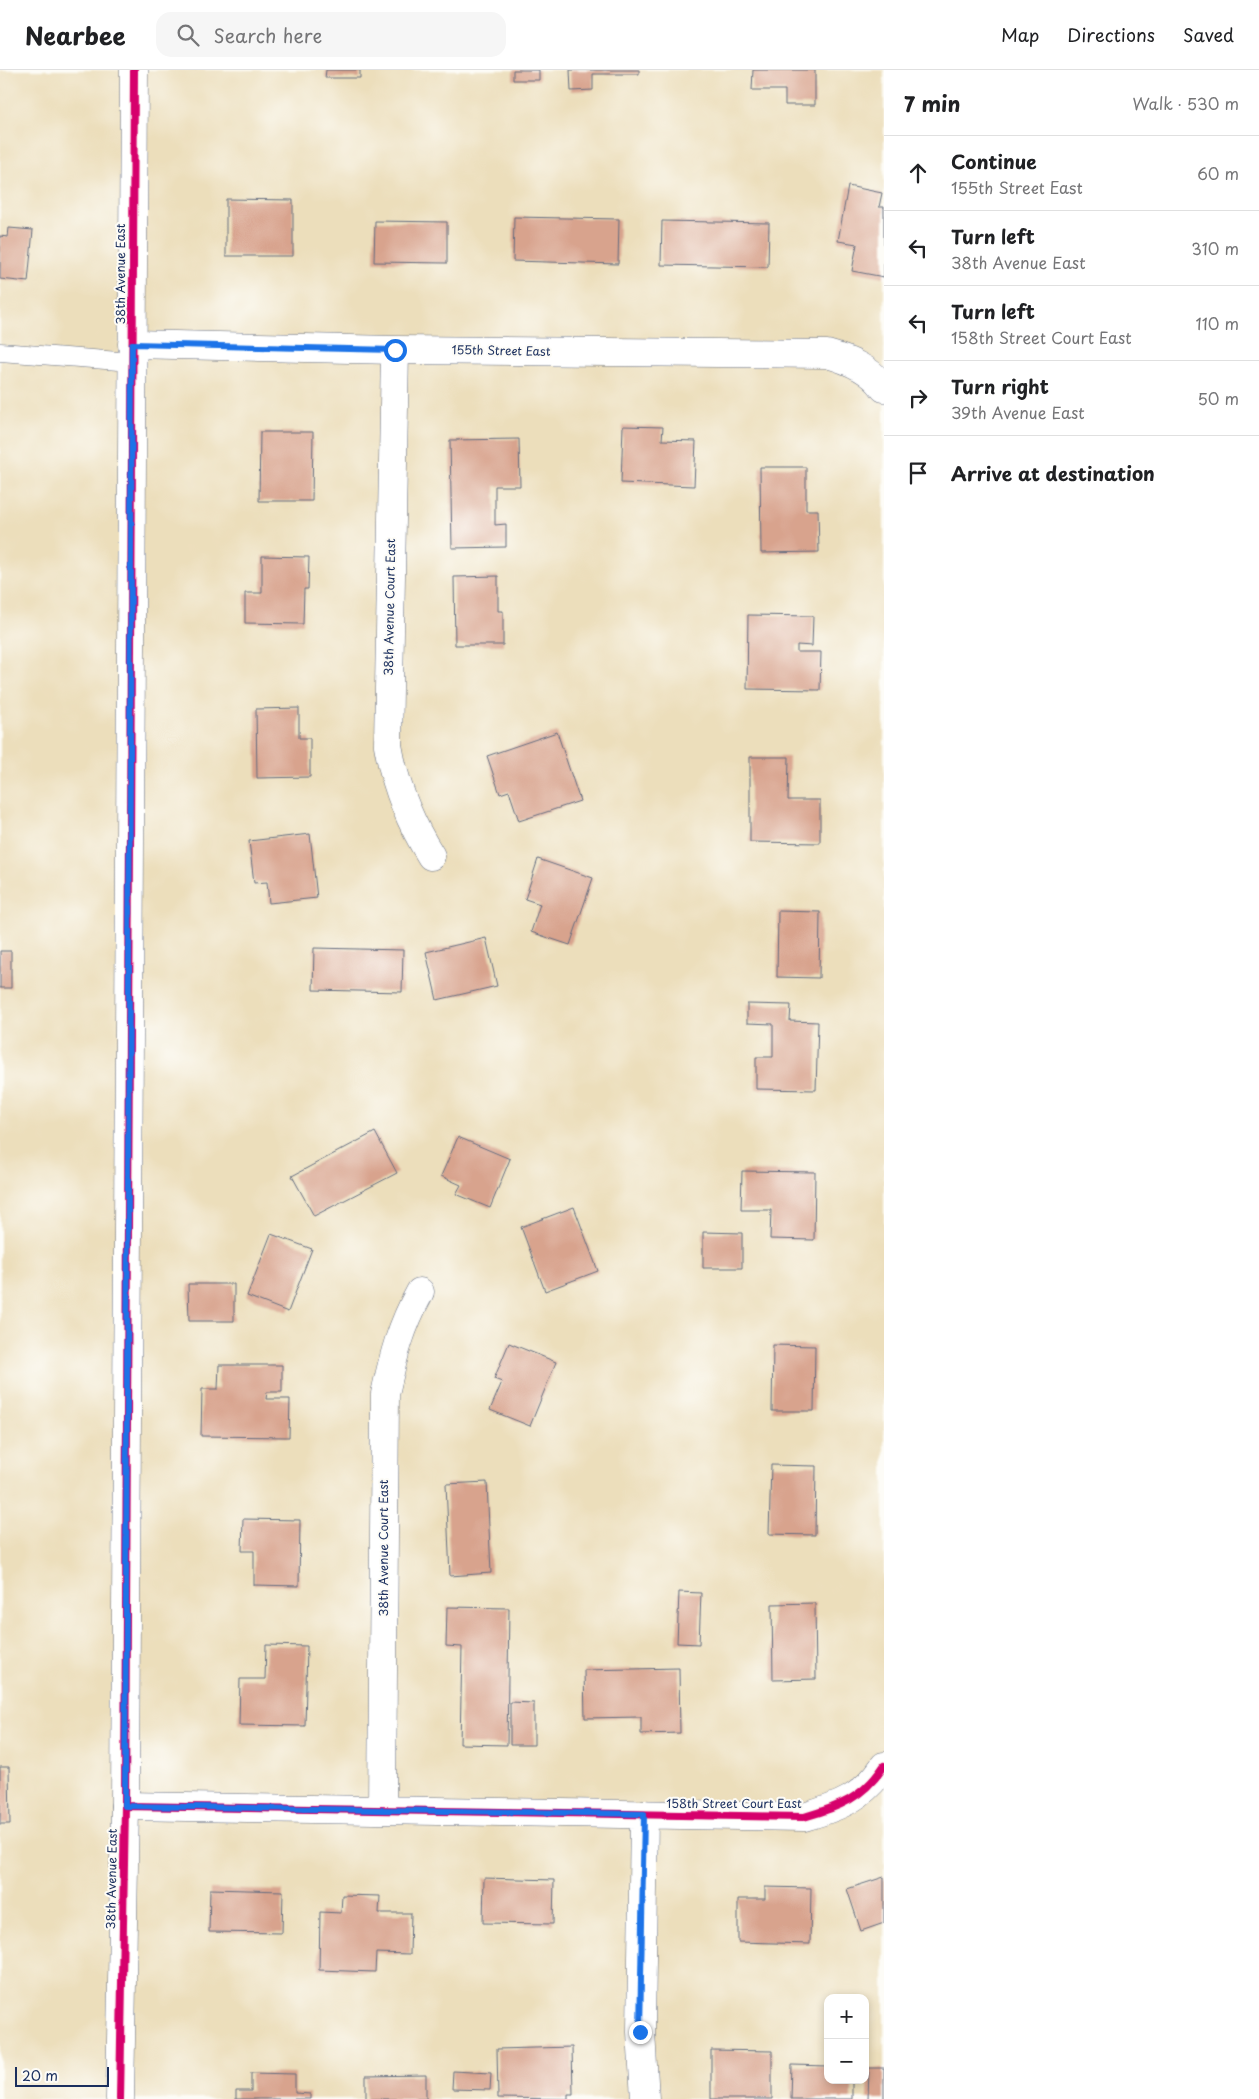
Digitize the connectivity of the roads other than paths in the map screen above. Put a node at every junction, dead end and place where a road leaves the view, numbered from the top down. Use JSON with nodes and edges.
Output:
{"nodes":[{"id":1,"x":134,"y":70,"type":"edge"},
{"id":2,"x":395,"y":350,"type":"junction"},
{"id":3,"x":0,"y":352,"type":"edge"},
{"id":4,"x":132,"y":353,"type":"junction"},
{"id":5,"x":875,"y":379,"type":"edge"},
{"id":6,"x":431,"y":856,"type":"dead end"},
{"id":7,"x":420,"y":1292,"type":"dead end"},
{"id":8,"x":882,"y":1769,"type":"edge"},
{"id":9,"x":125,"y":1806,"type":"junction"},
{"id":10,"x":382,"y":1810,"type":"junction"},
{"id":11,"x":644,"y":1814,"type":"junction"},
{"id":12,"x":120,"y":2099,"type":"edge"},
{"id":13,"x":645,"y":2099,"type":"edge"}],
"edges":[{"from":1,"to":4,"type":"street","name":"38th Avenue East"},
{"from":2,"to":4,"type":"street","name":"155th Street East"},
{"from":2,"to":5,"type":"street","name":"155th Street East"},
{"from":2,"to":6,"type":"street","name":"38th Avenue Court East"},
{"from":3,"to":4,"type":"lane"},
{"from":4,"to":9,"type":"street","name":"38th Avenue East"},
{"from":7,"to":10,"type":"street","name":"38th Avenue Court East"},
{"from":8,"to":11,"type":"street","name":"158th Street Court East"},
{"from":9,"to":10,"type":"street","name":"158th Street Court East"},
{"from":9,"to":12,"type":"street","name":"38th Avenue East"},
{"from":10,"to":11,"type":"street","name":"158th Street Court East"},
{"from":11,"to":13,"type":"street"}]}
